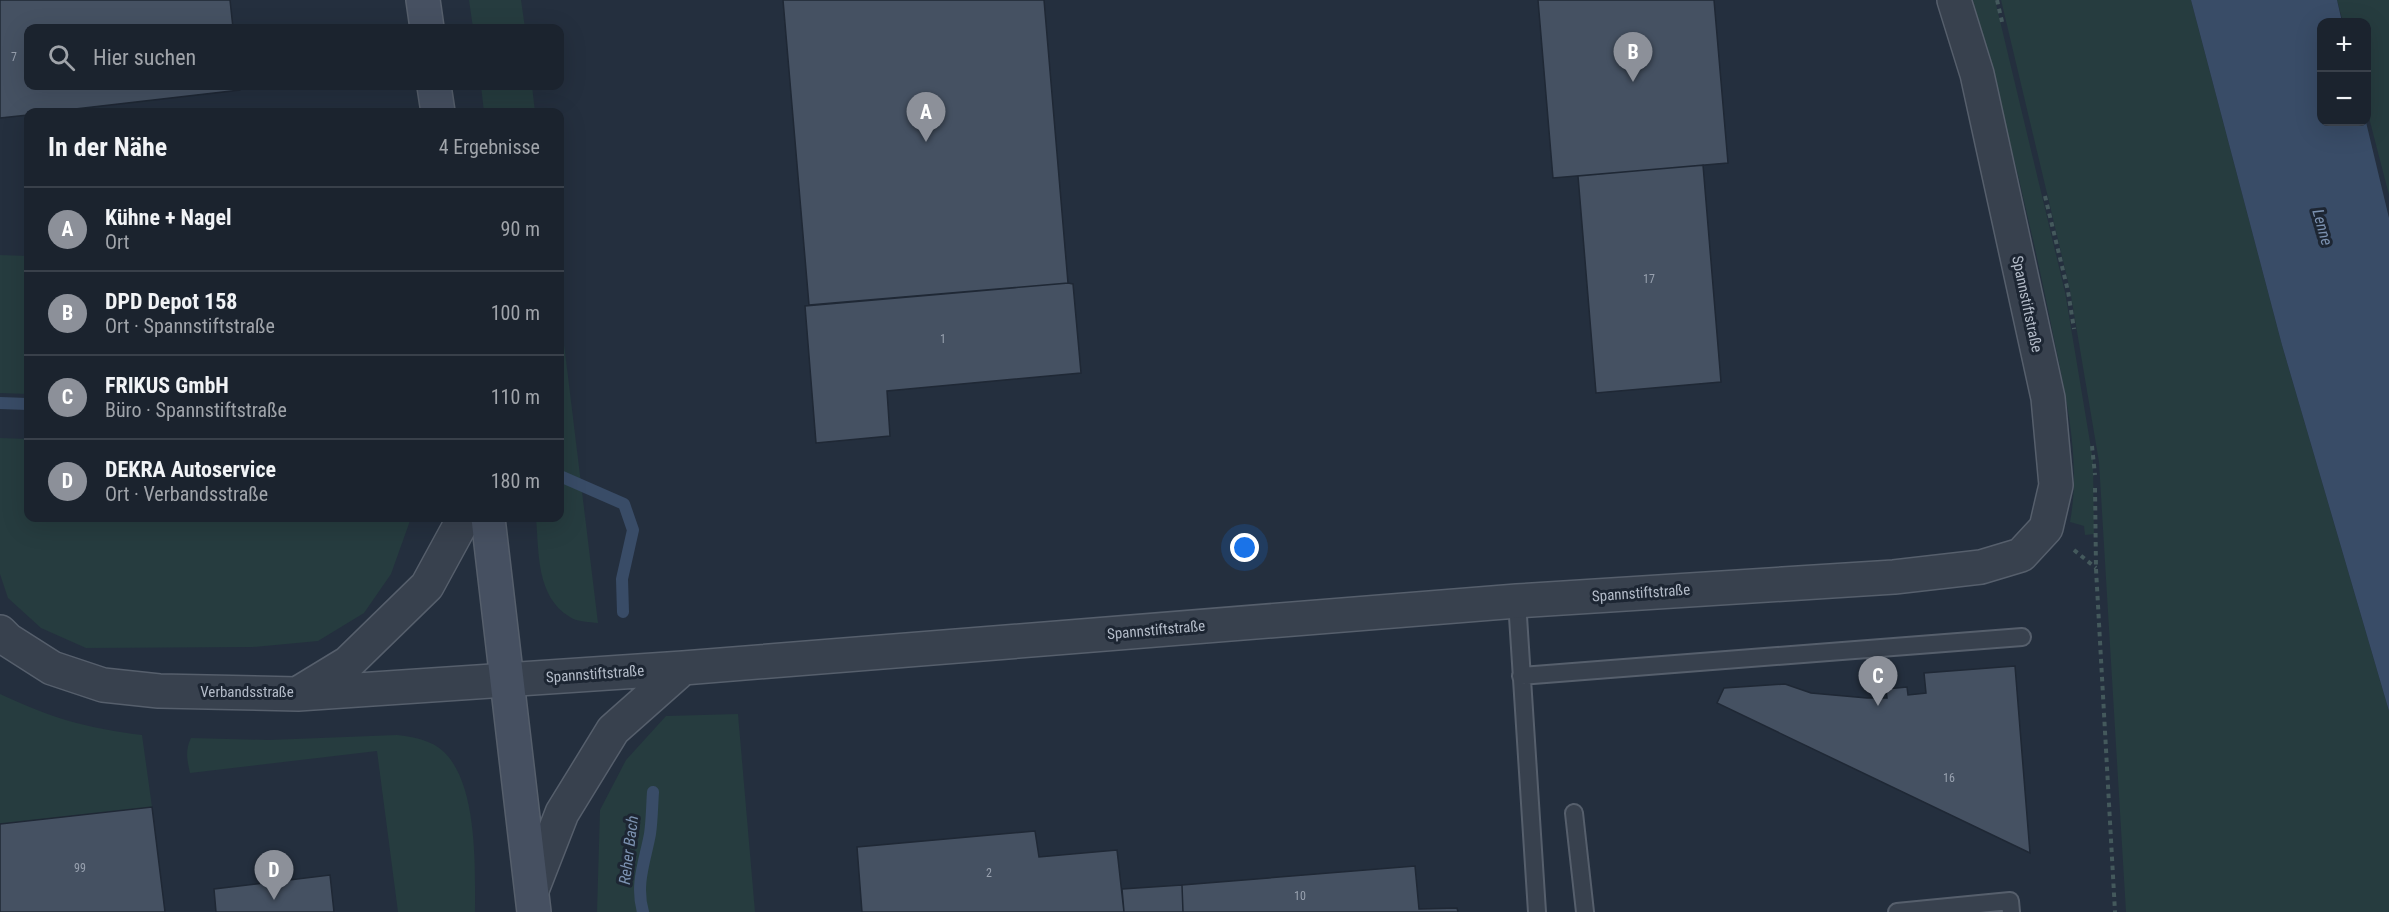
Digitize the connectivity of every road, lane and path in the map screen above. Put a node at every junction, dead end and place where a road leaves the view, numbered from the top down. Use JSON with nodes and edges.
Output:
{"nodes":[{"id":1,"x":423,"y":0,"type":"edge"},
{"id":2,"x":1954,"y":0,"type":"edge"},
{"id":3,"x":426,"y":24,"type":"edge"},
{"id":4,"x":435,"y":90,"type":"edge"},
{"id":5,"x":437,"y":108,"type":"edge"},
{"id":6,"x":462,"y":522,"type":"edge"},
{"id":7,"x":488,"y":522,"type":"edge"},
{"id":8,"x":1516,"y":601,"type":"junction"},
{"id":9,"x":0,"y":632,"type":"edge"},
{"id":10,"x":2022,"y":637,"type":"dead end"},
{"id":11,"x":682,"y":668,"type":"junction"},
{"id":12,"x":1521,"y":676,"type":"junction"},
{"id":13,"x":508,"y":679,"type":"junction"},
{"id":14,"x":298,"y":694,"type":"junction"},
{"id":15,"x":1574,"y":813,"type":"dead end"},
{"id":16,"x":533,"y":901,"type":"edge"},
{"id":17,"x":1537,"y":912,"type":"edge"},
{"id":18,"x":1585,"y":912,"type":"edge"},
{"id":19,"x":1897,"y":912,"type":"edge"},
{"id":20,"x":2011,"y":912,"type":"edge"}],
"edges":[{"from":1,"to":3,"type":"main road"},
{"from":2,"to":8,"type":"street","name":"Spannstiftstraße"},
{"from":4,"to":5,"type":"main road"},
{"from":6,"to":14,"type":"street","name":"Verbandsstraße"},
{"from":7,"to":13,"type":"main road"},
{"from":8,"to":11,"type":"street","name":"Spannstiftstraße"},
{"from":8,"to":12,"type":"lane"},
{"from":9,"to":14,"type":"street","name":"Verbandsstraße"},
{"from":10,"to":12,"type":"lane"},
{"from":11,"to":13,"type":"street","name":"Spannstiftstraße"},
{"from":11,"to":16,"type":"street","name":"Spannstiftstraße"},
{"from":12,"to":17,"type":"lane"},
{"from":13,"to":14,"type":"street","name":"Spannstiftstraße"},
{"from":13,"to":16,"type":"main road"},
{"from":15,"to":18,"type":"lane"},
{"from":19,"to":20,"type":"lane"}]}
